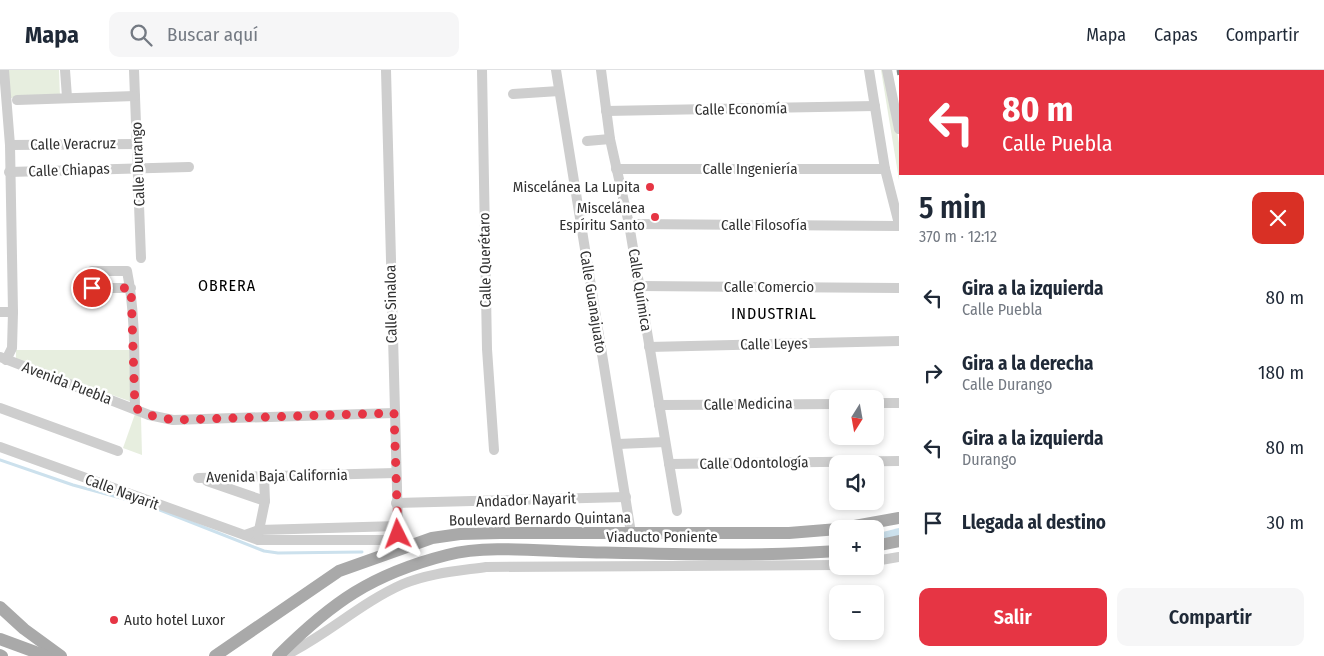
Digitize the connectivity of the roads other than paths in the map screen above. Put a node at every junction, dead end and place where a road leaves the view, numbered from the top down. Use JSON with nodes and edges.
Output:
{"nodes":[{"id":1,"x":4,"y":70,"type":"edge"},
{"id":2,"x":65,"y":70,"type":"edge"},
{"id":3,"x":134,"y":70,"type":"edge"},
{"id":4,"x":386,"y":70,"type":"edge"},
{"id":5,"x":482,"y":70,"type":"edge"},
{"id":6,"x":556,"y":70,"type":"edge"},
{"id":7,"x":601,"y":70,"type":"edge"},
{"id":8,"x":869,"y":70,"type":"edge"},
{"id":9,"x":887,"y":70,"type":"edge"},
{"id":10,"x":559,"y":91,"type":"junction"},
{"id":11,"x":513,"y":94,"type":"dead end"},
{"id":12,"x":135,"y":96,"type":"junction"},
{"id":13,"x":67,"y":97,"type":"junction"},
{"id":14,"x":17,"y":100,"type":"dead end"},
{"id":15,"x":876,"y":106,"type":"junction"},
{"id":16,"x":606,"y":111,"type":"junction"},
{"id":17,"x":899,"y":129,"type":"edge"},
{"id":18,"x":610,"y":139,"type":"junction"},
{"id":19,"x":587,"y":141,"type":"dead end"},
{"id":20,"x":137,"y":144,"type":"junction"},
{"id":21,"x":10,"y":145,"type":"junction"},
{"id":22,"x":189,"y":167,"type":"dead end"},
{"id":23,"x":138,"y":168,"type":"junction"},
{"id":24,"x":616,"y":169,"type":"junction"},
{"id":25,"x":885,"y":169,"type":"junction"},
{"id":26,"x":9,"y":172,"type":"junction"},
{"id":27,"x":629,"y":224,"type":"junction"},
{"id":28,"x":899,"y":224,"type":"edge"},
{"id":29,"x":141,"y":258,"type":"dead end"},
{"id":30,"x":0,"y":261,"type":"edge"},
{"id":31,"x":12,"y":261,"type":"junction"},
{"id":32,"x":639,"y":286,"type":"junction"},
{"id":33,"x":131,"y":288,"type":"junction"},
{"id":34,"x":899,"y":288,"type":"edge"},
{"id":35,"x":0,"y":312,"type":"edge"},
{"id":36,"x":13,"y":312,"type":"junction"},
{"id":37,"x":899,"y":341,"type":"edge"},
{"id":38,"x":649,"y":347,"type":"junction"},
{"id":39,"x":3,"y":359,"type":"edge"},
{"id":40,"x":884,"y":403,"type":"edge"},
{"id":41,"x":899,"y":403,"type":"edge"},
{"id":42,"x":829,"y":404,"type":"edge"},
{"id":43,"x":659,"y":405,"type":"junction"},
{"id":44,"x":0,"y":408,"type":"edge"},
{"id":45,"x":135,"y":408,"type":"junction"},
{"id":46,"x":394,"y":413,"type":"junction"},
{"id":47,"x":666,"y":442,"type":"junction"},
{"id":48,"x":618,"y":444,"type":"junction"},
{"id":49,"x":0,"y":447,"type":"edge"},
{"id":50,"x":494,"y":450,"type":"dead end"},
{"id":51,"x":118,"y":451,"type":"dead end"},
{"id":52,"x":899,"y":461,"type":"edge"},
{"id":53,"x":669,"y":464,"type":"junction"},
{"id":54,"x":396,"y":474,"type":"junction"},
{"id":55,"x":264,"y":477,"type":"junction"},
{"id":56,"x":626,"y":497,"type":"junction"},
{"id":57,"x":265,"y":501,"type":"junction"},
{"id":58,"x":396,"y":503,"type":"junction"},
{"id":59,"x":677,"y":511,"type":"dead end"},
{"id":60,"x":899,"y":518,"type":"edge"},
{"id":61,"x":884,"y":521,"type":"edge"},
{"id":62,"x":398,"y":526,"type":"junction"},
{"id":63,"x":829,"y":530,"type":"edge"},
{"id":64,"x":631,"y":533,"type":"junction"},
{"id":65,"x":258,"y":535,"type":"junction"},
{"id":66,"x":396,"y":538,"type":"joint"},
{"id":67,"x":899,"y":541,"type":"edge"},
{"id":68,"x":884,"y":544,"type":"edge"},
{"id":69,"x":829,"y":551,"type":"edge"},
{"id":70,"x":899,"y":557,"type":"edge"},
{"id":71,"x":884,"y":560,"type":"edge"},
{"id":72,"x":829,"y":565,"type":"edge"},
{"id":73,"x":0,"y":606,"type":"edge"},
{"id":74,"x":0,"y":639,"type":"edge"},
{"id":75,"x":46,"y":656,"type":"edge"},
{"id":76,"x":61,"y":656,"type":"edge"},
{"id":77,"x":215,"y":656,"type":"edge"},
{"id":78,"x":278,"y":656,"type":"edge"},
{"id":79,"x":284,"y":656,"type":"edge"}],
"edges":[{"from":1,"to":21,"type":"street"},
{"from":2,"to":13,"type":"street"},
{"from":3,"to":12,"type":"street","name":"Calle Durango"},
{"from":4,"to":46,"type":"street","name":"Calle Sinaloa"},
{"from":5,"to":50,"type":"street","name":"Calle Querétaro"},
{"from":6,"to":10,"type":"street","name":"Calle Guanajuato"},
{"from":7,"to":16,"type":"street","name":"Calle Química"},
{"from":8,"to":15,"type":"street"},
{"from":9,"to":17,"type":"street"},
{"from":10,"to":11,"type":"street"},
{"from":10,"to":48,"type":"street","name":"Calle Guanajuato"},
{"from":12,"to":13,"type":"street"},
{"from":12,"to":20,"type":"street","name":"Calle Durango"},
{"from":13,"to":14,"type":"street"},
{"from":15,"to":16,"type":"street","name":"Calle Economía"},
{"from":15,"to":25,"type":"street"},
{"from":16,"to":18,"type":"street","name":"Calle Química"},
{"from":18,"to":19,"type":"street"},
{"from":18,"to":24,"type":"street","name":"Calle Química"},
{"from":20,"to":21,"type":"street","name":"Calle Veracruz"},
{"from":20,"to":23,"type":"street","name":"Calle Durango"},
{"from":21,"to":26,"type":"street"},
{"from":22,"to":23,"type":"street","name":"Calle Chiapas"},
{"from":23,"to":26,"type":"street","name":"Calle Chiapas"},
{"from":23,"to":29,"type":"street","name":"Calle Durango"},
{"from":24,"to":25,"type":"street","name":"Calle Ingeniería"},
{"from":24,"to":27,"type":"street","name":"Calle Química"},
{"from":25,"to":28,"type":"street"},
{"from":26,"to":31,"type":"street"},
{"from":27,"to":28,"type":"street","name":"Calle Filosofía"},
{"from":27,"to":32,"type":"street","name":"Calle Química"},
{"from":30,"to":31,"type":"street"},
{"from":31,"to":36,"type":"street"},
{"from":32,"to":34,"type":"street","name":"Calle Comercio"},
{"from":32,"to":38,"type":"street","name":"Calle Química"},
{"from":33,"to":33,"type":"street"},
{"from":33,"to":45,"type":"street"},
{"from":35,"to":36,"type":"street"},
{"from":36,"to":39,"type":"street"},
{"from":37,"to":38,"type":"street","name":"Calle Leyes"},
{"from":38,"to":43,"type":"street","name":"Calle Química"},
{"from":39,"to":45,"type":"street","name":"Avenida Puebla"},
{"from":40,"to":41,"type":"street"},
{"from":42,"to":43,"type":"street","name":"Calle Medicina"},
{"from":43,"to":47,"type":"street","name":"Calle Química"},
{"from":44,"to":51,"type":"street"},
{"from":45,"to":46,"type":"street","name":"Avenida Puebla"},
{"from":46,"to":54,"type":"street","name":"Calle Sinaloa"},
{"from":47,"to":48,"type":"street"},
{"from":47,"to":53,"type":"street","name":"Calle Química"},
{"from":48,"to":56,"type":"street","name":"Calle Guanajuato"},
{"from":49,"to":65,"type":"street","name":"Calle Nayarit"},
{"from":52,"to":53,"type":"street","name":"Calle Odontología"},
{"from":53,"to":59,"type":"street","name":"Calle Química"},
{"from":54,"to":55,"type":"street","name":"Avenida Baja California"},
{"from":54,"to":58,"type":"street","name":"Calle Sinaloa"},
{"from":55,"to":57,"type":"street"},
{"from":55,"to":57,"type":"street","name":"Avenida Baja California"},
{"from":56,"to":58,"type":"street","name":"Andador Nayarit"},
{"from":56,"to":64,"type":"street","name":"Calle Guanajuato"},
{"from":57,"to":65,"type":"street"},
{"from":58,"to":62,"type":"street","name":"Calle Sinaloa"},
{"from":60,"to":61,"type":"main road","name":"Boulevard Bernardo Quintana"},
{"from":62,"to":65,"type":"street","name":"Calle Nayarit"},
{"from":62,"to":66,"type":"street","name":"Calle Sinaloa"},
{"from":63,"to":64,"type":"main road","name":"Boulevard Bernardo Quintana"},
{"from":64,"to":77,"type":"main road","name":"Boulevard Bernardo Quintana"},
{"from":65,"to":66,"type":"street","name":"Calle Nayarit"},
{"from":67,"to":68,"type":"main road"},
{"from":69,"to":78,"type":"main road","name":"Viaducto Poniente"},
{"from":70,"to":71,"type":"street"},
{"from":72,"to":79,"type":"street"},
{"from":73,"to":76,"type":"main road"},
{"from":74,"to":75,"type":"main road"}]}
